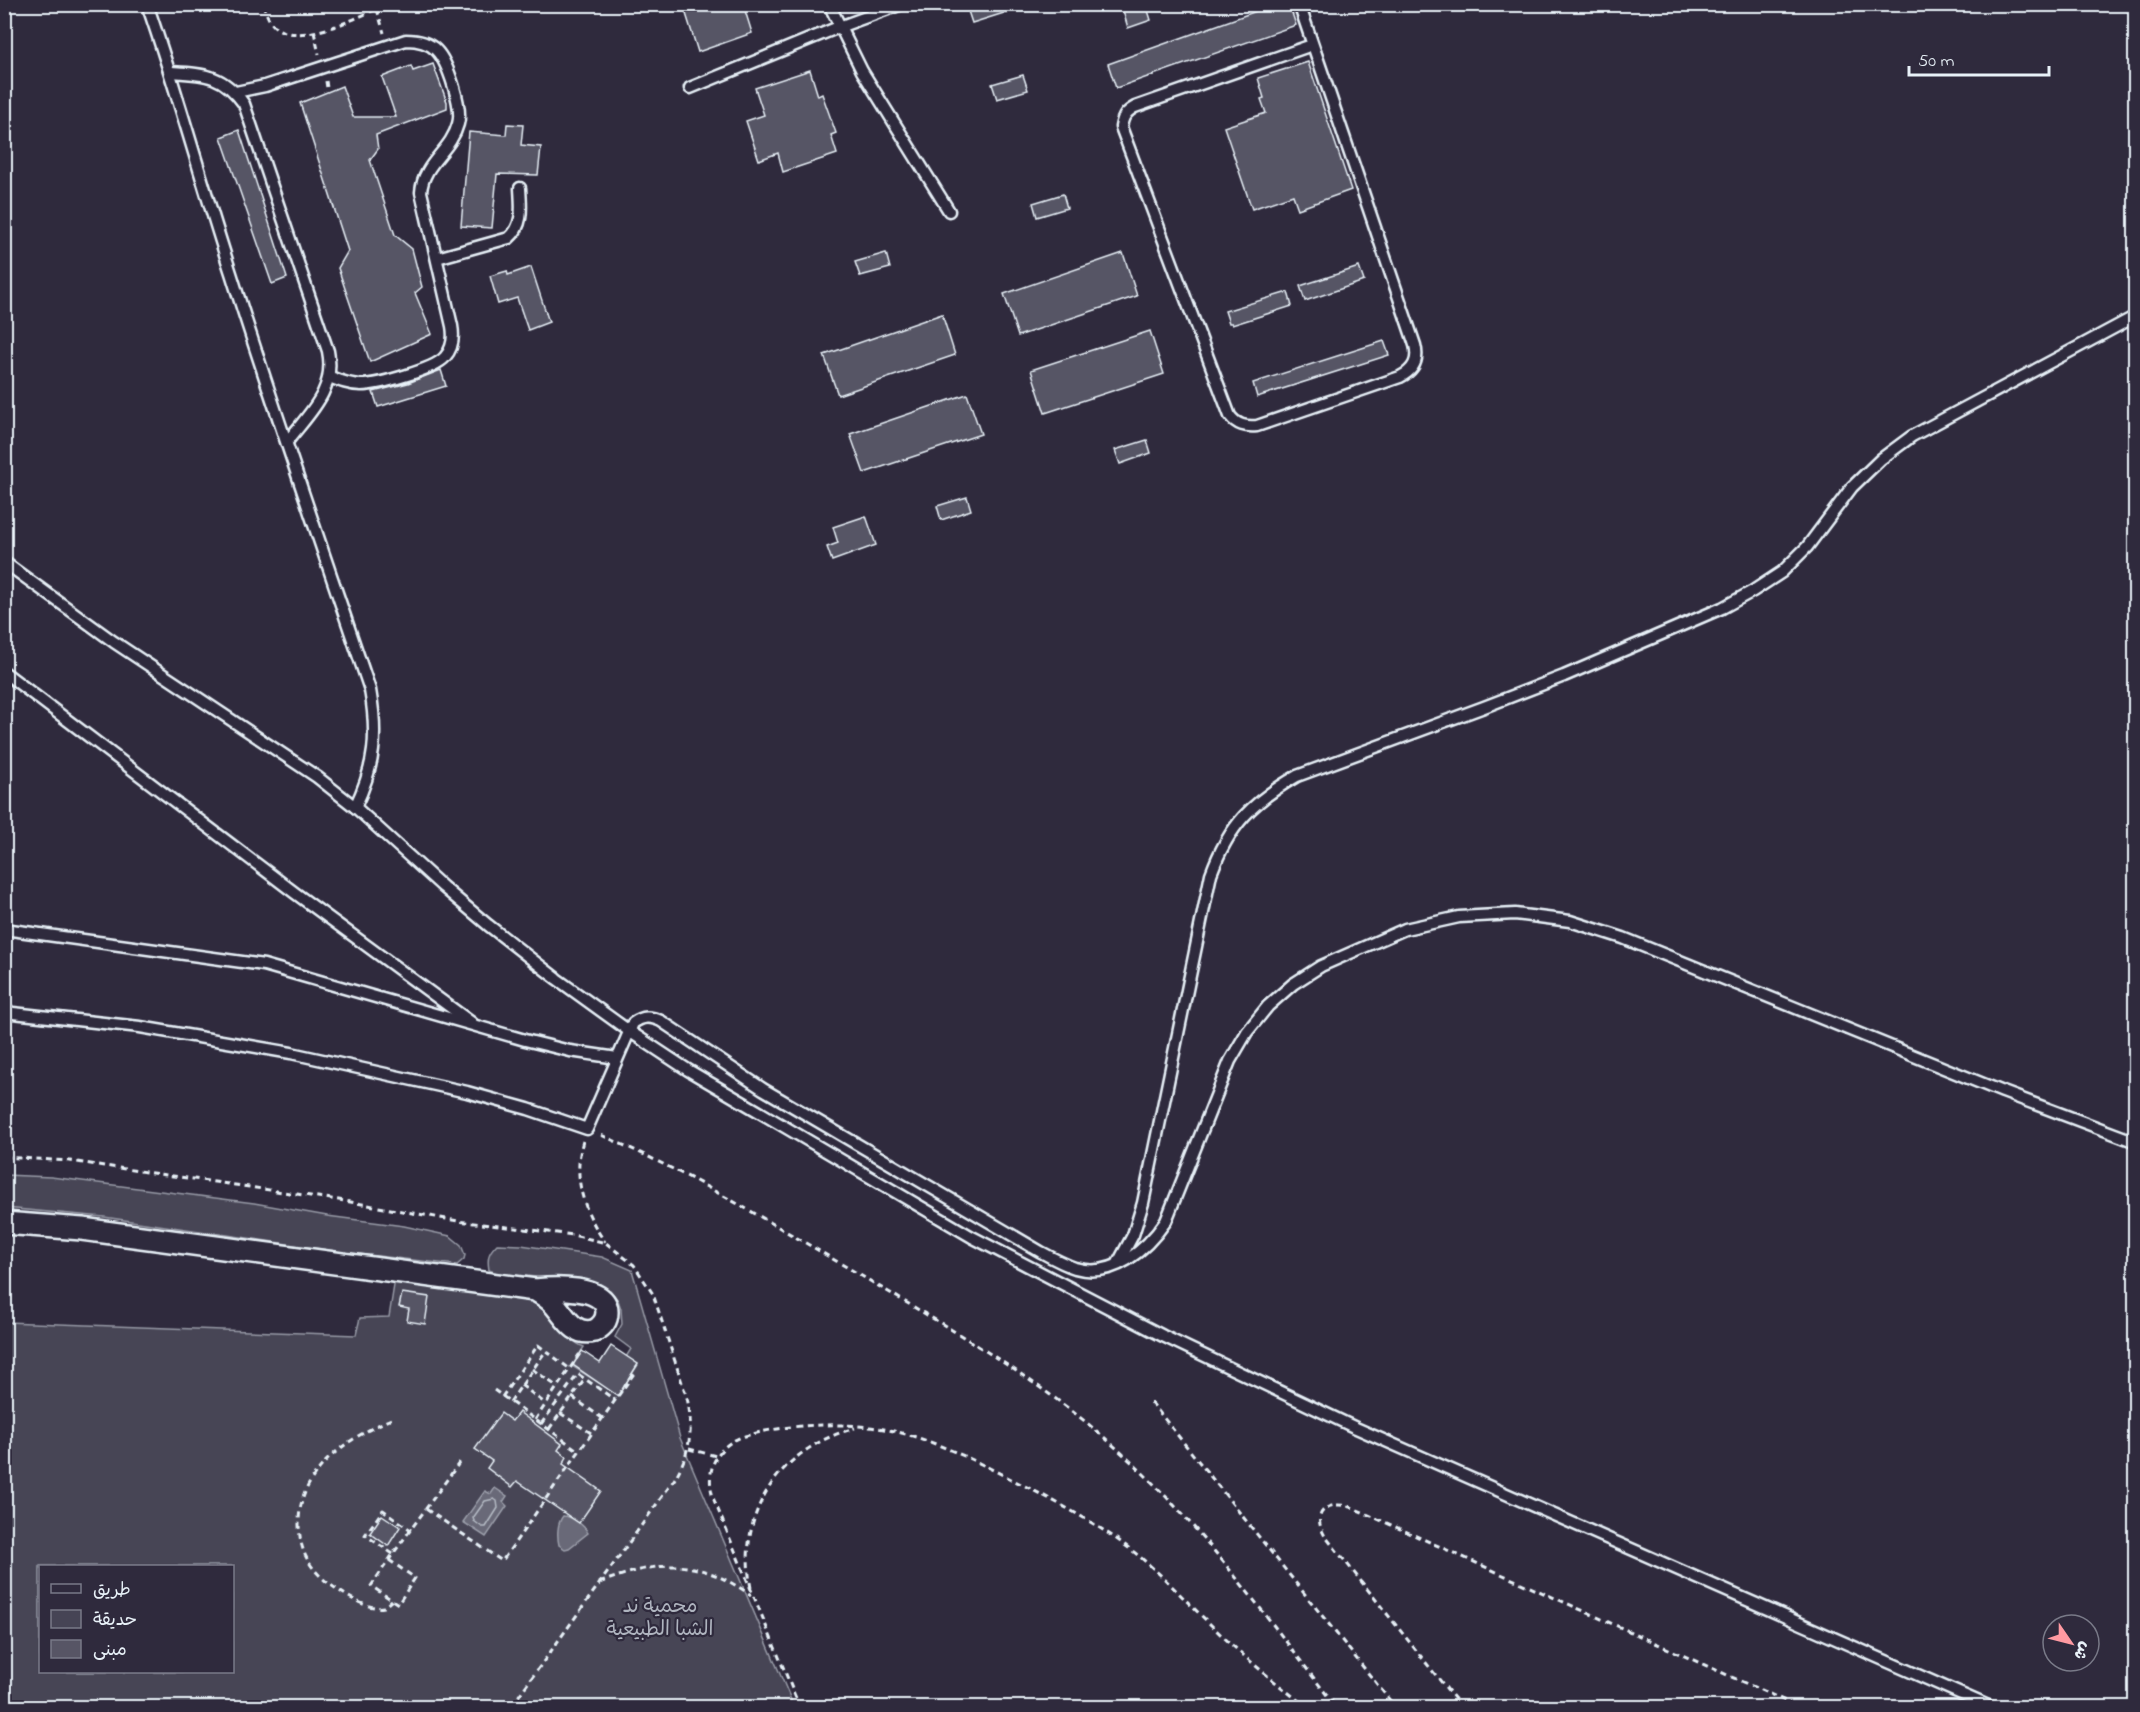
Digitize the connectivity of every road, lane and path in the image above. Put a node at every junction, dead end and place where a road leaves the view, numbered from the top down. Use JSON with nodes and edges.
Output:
{"nodes":[{"id":1,"x":147,"y":4,"type":"edge"},
{"id":2,"x":263,"y":4,"type":"edge"},
{"id":3,"x":386,"y":4,"type":"edge"},
{"id":4,"x":829,"y":4,"type":"edge"},
{"id":5,"x":902,"y":4,"type":"edge"},
{"id":6,"x":1299,"y":4,"type":"edge"},
{"id":7,"x":839,"y":27,"type":"junction"},
{"id":8,"x":1312,"y":45,"type":"junction"},
{"id":9,"x":171,"y":72,"type":"junction"},
{"id":10,"x":690,"y":88,"type":"dead end"},
{"id":11,"x":236,"y":92,"type":"junction"},
{"id":12,"x":520,"y":188,"type":"dead end"},
{"id":13,"x":949,"y":211,"type":"dead end"},
{"id":14,"x":436,"y":258,"type":"junction"},
{"id":15,"x":2136,"y":316,"type":"edge"},
{"id":16,"x":330,"y":377,"type":"junction"},
{"id":17,"x":287,"y":442,"type":"junction"},
{"id":18,"x":4,"y":562,"type":"edge"},
{"id":19,"x":4,"y":672,"type":"edge"},
{"id":20,"x":355,"y":807,"type":"junction"},
{"id":21,"x":4,"y":929,"type":"edge"},
{"id":22,"x":4,"y":1012,"type":"edge"},
{"id":23,"x":480,"y":1028,"type":"junction"},
{"id":24,"x":629,"y":1031,"type":"junction"},
{"id":25,"x":617,"y":1058,"type":"junction"},
{"id":26,"x":587,"y":1129,"type":"junction"},
{"id":27,"x":2136,"y":1142,"type":"edge"},
{"id":28,"x":4,"y":1157,"type":"edge"},
{"id":29,"x":4,"y":1223,"type":"edge"},
{"id":30,"x":606,"y":1243,"type":"junction"},
{"id":31,"x":1117,"y":1265,"type":"junction"},
{"id":32,"x":535,"y":1290,"type":"junction"},
{"id":33,"x":594,"y":1331,"type":"junction"},
{"id":34,"x":545,"y":1351,"type":"junction"},
{"id":35,"x":532,"y":1369,"type":"junction"},
{"id":36,"x":570,"y":1369,"type":"junction"},
{"id":37,"x":635,"y":1372,"type":"dead end"},
{"id":38,"x":585,"y":1379,"type":"junction"},
{"id":39,"x":521,"y":1385,"type":"junction"},
{"id":40,"x":558,"y":1387,"type":"junction"},
{"id":41,"x":494,"y":1390,"type":"dead end"},
{"id":42,"x":502,"y":1397,"type":"junction"},
{"id":43,"x":572,"y":1397,"type":"junction"},
{"id":44,"x":615,"y":1400,"type":"junction"},
{"id":45,"x":510,"y":1402,"type":"junction"},
{"id":46,"x":1151,"y":1402,"type":"dead end"},
{"id":47,"x":546,"y":1404,"type":"junction"},
{"id":48,"x":560,"y":1413,"type":"junction"},
{"id":49,"x":602,"y":1418,"type":"junction"},
{"id":50,"x":391,"y":1419,"type":"dead end"},
{"id":51,"x":535,"y":1420,"type":"junction"},
{"id":52,"x":541,"y":1424,"type":"junction"},
{"id":53,"x":860,"y":1427,"type":"junction"},
{"id":54,"x":549,"y":1429,"type":"junction"},
{"id":55,"x":591,"y":1433,"type":"junction"},
{"id":56,"x":689,"y":1449,"type":"junction"},
{"id":57,"x":579,"y":1451,"type":"junction"},
{"id":58,"x":716,"y":1456,"type":"junction"},
{"id":59,"x":462,"y":1459,"type":"dead end"},
{"id":60,"x":426,"y":1509,"type":"junction"},
{"id":61,"x":411,"y":1530,"type":"junction"},
{"id":62,"x":393,"y":1554,"type":"junction"},
{"id":63,"x":389,"y":1560,"type":"junction"},
{"id":64,"x":597,"y":1584,"type":"junction"},
{"id":65,"x":752,"y":1596,"type":"junction"},
{"id":66,"x":392,"y":1600,"type":"junction"},
{"id":67,"x":510,"y":1707,"type":"edge"},
{"id":68,"x":800,"y":1707,"type":"edge"},
{"id":69,"x":1308,"y":1707,"type":"edge"},
{"id":70,"x":1337,"y":1707,"type":"edge"},
{"id":71,"x":1396,"y":1707,"type":"edge"},
{"id":72,"x":1462,"y":1707,"type":"edge"},
{"id":73,"x":1801,"y":1707,"type":"edge"},
{"id":74,"x":1993,"y":1707,"type":"edge"}],
"edges":[{"from":1,"to":9,"type":"lane"},
{"from":2,"to":3,"type":"path"},
{"from":4,"to":7,"type":"lane"},
{"from":5,"to":7,"type":"lane"},
{"from":6,"to":8,"type":"lane"},
{"from":7,"to":10,"type":"lane"},
{"from":7,"to":13,"type":"lane"},
{"from":8,"to":8,"type":"lane"},
{"from":9,"to":11,"type":"lane"},
{"from":9,"to":17,"type":"lane"},
{"from":11,"to":14,"type":"lane"},
{"from":11,"to":16,"type":"lane"},
{"from":12,"to":14,"type":"lane"},
{"from":14,"to":16,"type":"lane"},
{"from":15,"to":31,"type":"lane"},
{"from":16,"to":17,"type":"lane"},
{"from":17,"to":20,"type":"lane"},
{"from":18,"to":20,"type":"lane"},
{"from":19,"to":23,"type":"lane"},
{"from":20,"to":24,"type":"lane"},
{"from":21,"to":23,"type":"lane"},
{"from":22,"to":26,"type":"lane"},
{"from":23,"to":25,"type":"lane"},
{"from":24,"to":25,"type":"lane"},
{"from":24,"to":31,"type":"lane"},
{"from":24,"to":74,"type":"lane"},
{"from":25,"to":26,"type":"lane"},
{"from":26,"to":30,"type":"path"},
{"from":26,"to":70,"type":"path"},
{"from":27,"to":31,"type":"lane"},
{"from":28,"to":30,"type":"path"},
{"from":29,"to":32,"type":"street"},
{"from":30,"to":56,"type":"path"},
{"from":32,"to":33,"type":"street"},
{"from":32,"to":33,"type":"street"},
{"from":33,"to":36,"type":"path"},
{"from":34,"to":35,"type":"path"},
{"from":34,"to":36,"type":"path"},
{"from":34,"to":42,"type":"path"},
{"from":35,"to":39,"type":"path"},
{"from":35,"to":40,"type":"path"},
{"from":36,"to":40,"type":"path"},
{"from":37,"to":44,"type":"path"},
{"from":38,"to":43,"type":"path"},
{"from":38,"to":44,"type":"path"},
{"from":38,"to":52,"type":"path"},
{"from":39,"to":45,"type":"path"},
{"from":39,"to":47,"type":"path"},
{"from":40,"to":47,"type":"path"},
{"from":41,"to":42,"type":"path"},
{"from":42,"to":45,"type":"path"},
{"from":43,"to":48,"type":"path"},
{"from":43,"to":49,"type":"path"},
{"from":44,"to":49,"type":"path"},
{"from":45,"to":51,"type":"path"},
{"from":46,"to":71,"type":"path"},
{"from":47,"to":51,"type":"path"},
{"from":48,"to":54,"type":"path"},
{"from":48,"to":55,"type":"path"},
{"from":49,"to":55,"type":"path"},
{"from":50,"to":66,"type":"path"},
{"from":51,"to":52,"type":"path"},
{"from":52,"to":54,"type":"path"},
{"from":53,"to":58,"type":"path"},
{"from":53,"to":65,"type":"path"},
{"from":53,"to":69,"type":"path"},
{"from":54,"to":57,"type":"path"},
{"from":55,"to":57,"type":"path"},
{"from":56,"to":58,"type":"path"},
{"from":56,"to":64,"type":"path"},
{"from":57,"to":60,"type":"path"},
{"from":58,"to":65,"type":"path"},
{"from":59,"to":60,"type":"path"},
{"from":60,"to":61,"type":"path"},
{"from":61,"to":62,"type":"path"},
{"from":61,"to":62,"type":"path"},
{"from":62,"to":63,"type":"path"},
{"from":63,"to":66,"type":"path"},
{"from":63,"to":66,"type":"path"},
{"from":64,"to":65,"type":"path"},
{"from":64,"to":67,"type":"path"},
{"from":65,"to":68,"type":"path"},
{"from":72,"to":73,"type":"path"}]}
